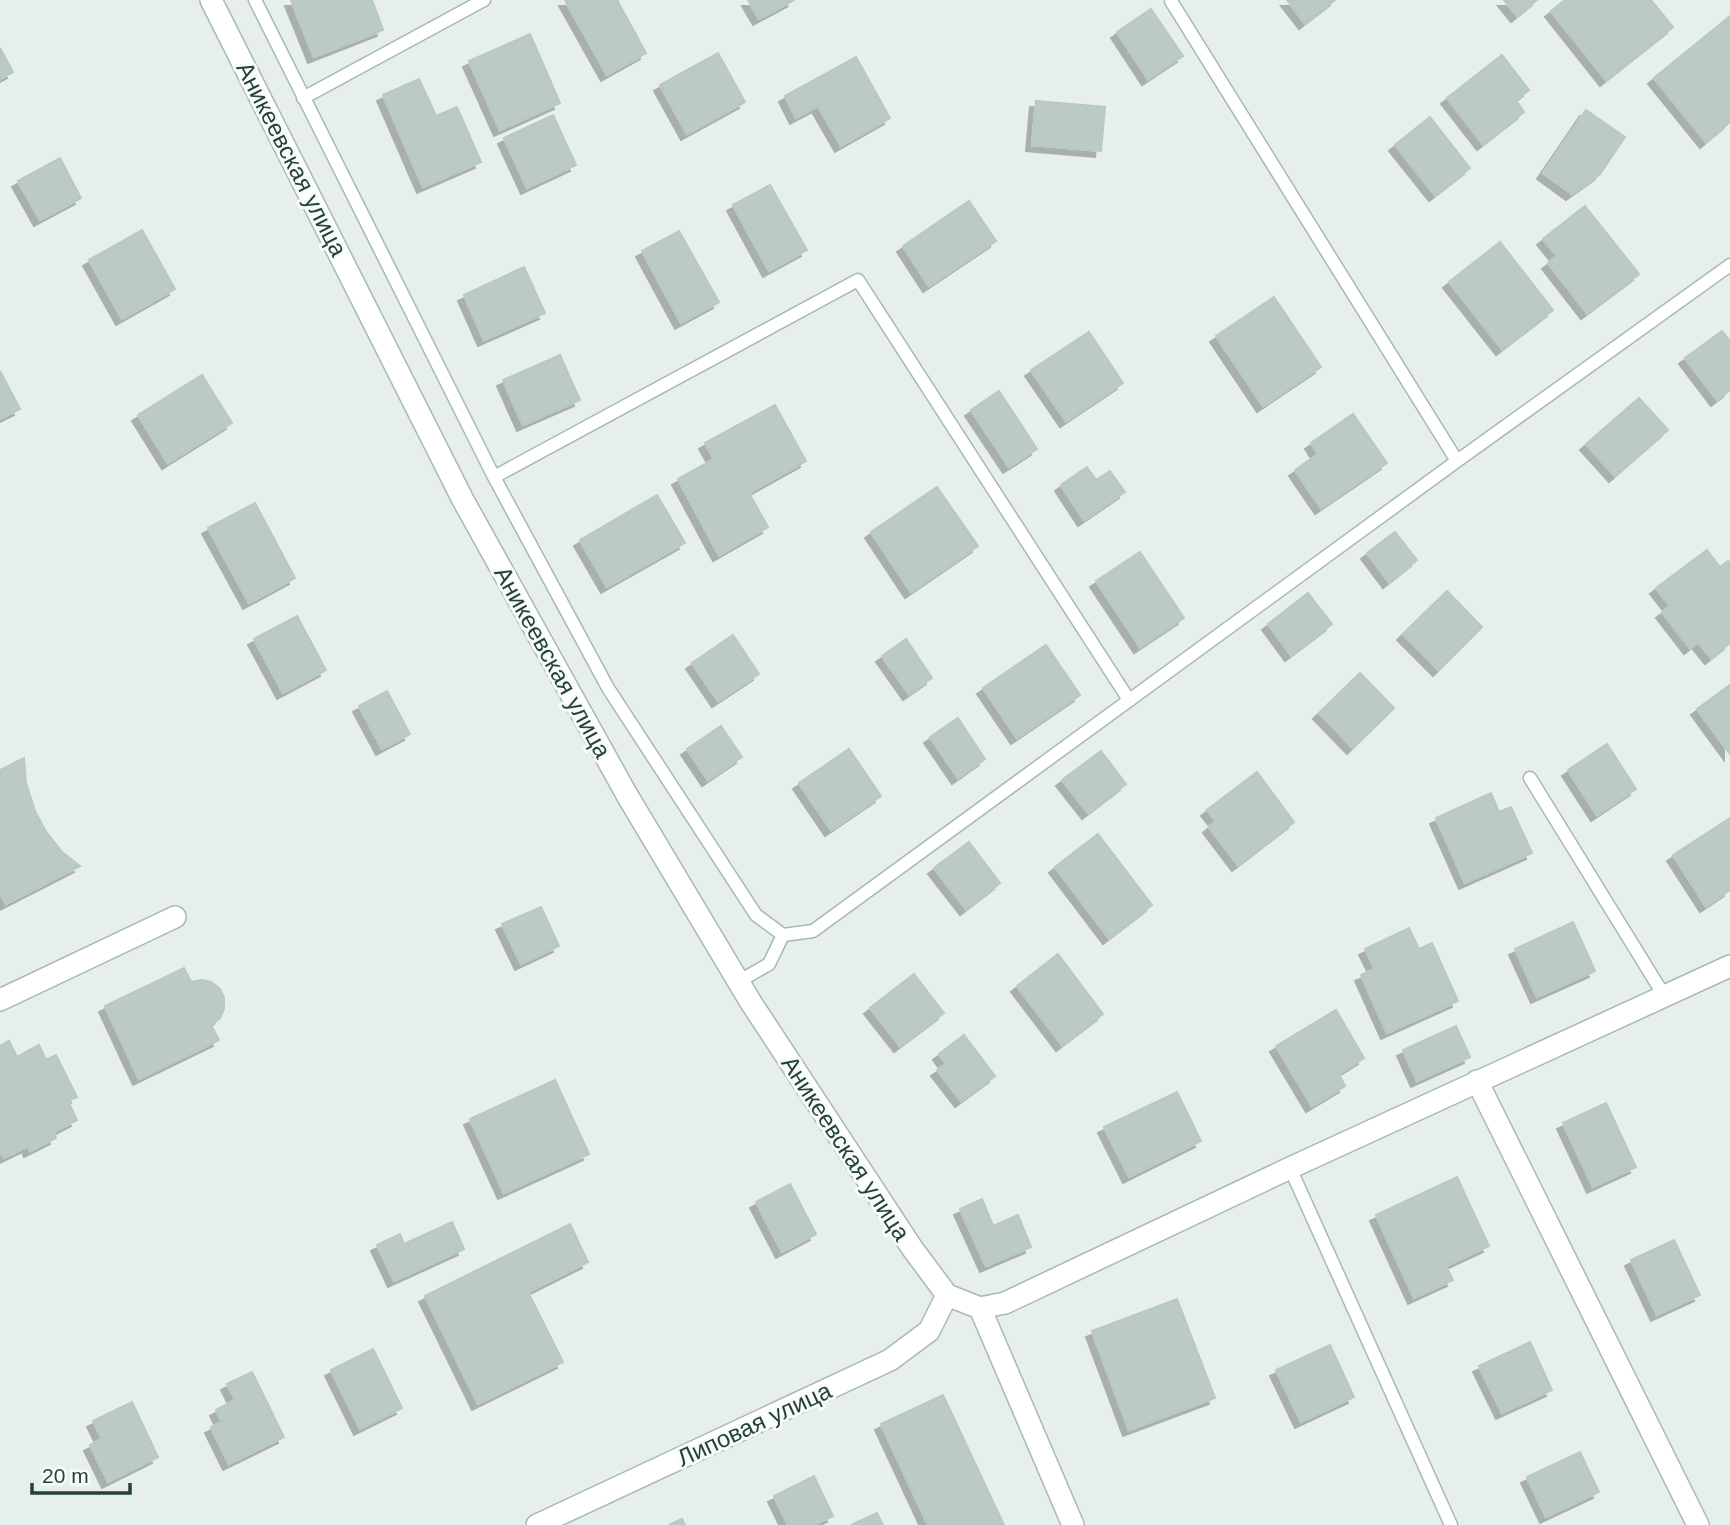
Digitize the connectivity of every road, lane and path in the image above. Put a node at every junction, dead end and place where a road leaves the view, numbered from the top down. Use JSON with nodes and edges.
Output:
{"nodes":[{"id":1,"x":211,"y":0,"type":"edge"},
{"id":2,"x":255,"y":0,"type":"edge"},
{"id":3,"x":484,"y":0,"type":"edge"},
{"id":4,"x":1171,"y":1,"type":"edge"},
{"id":5,"x":303,"y":98,"type":"junction"},
{"id":6,"x":1730,"y":265,"type":"edge"},
{"id":7,"x":1457,"y":461,"type":"junction"},
{"id":8,"x":494,"y":477,"type":"junction"},
{"id":9,"x":1129,"y":700,"type":"junction"},
{"id":10,"x":1530,"y":778,"type":"dead end"},
{"id":11,"x":175,"y":917,"type":"dead end"},
{"id":12,"x":783,"y":935,"type":"junction"},
{"id":13,"x":1730,"y":966,"type":"edge"},
{"id":14,"x":738,"y":982,"type":"junction"},
{"id":15,"x":1665,"y":997,"type":"junction"},
{"id":16,"x":0,"y":1000,"type":"edge"},
{"id":17,"x":1477,"y":1081,"type":"junction"},
{"id":18,"x":1290,"y":1168,"type":"junction"},
{"id":19,"x":947,"y":1295,"type":"junction"},
{"id":20,"x":980,"y":1308,"type":"junction"},
{"id":21,"x":537,"y":1525,"type":"edge"},
{"id":22,"x":1073,"y":1525,"type":"edge"},
{"id":23,"x":1451,"y":1525,"type":"edge"},
{"id":24,"x":1698,"y":1525,"type":"edge"}],
"edges":[{"from":1,"to":14,"type":"street","name":"Аникеевская улица"},
{"from":2,"to":5,"type":"lane"},
{"from":3,"to":5,"type":"lane"},
{"from":4,"to":7,"type":"lane"},
{"from":5,"to":8,"type":"lane"},
{"from":6,"to":7,"type":"lane"},
{"from":7,"to":9,"type":"lane"},
{"from":8,"to":9,"type":"lane"},
{"from":8,"to":12,"type":"lane"},
{"from":9,"to":12,"type":"lane"},
{"from":10,"to":15,"type":"lane"},
{"from":11,"to":16,"type":"street"},
{"from":12,"to":14,"type":"lane"},
{"from":13,"to":15,"type":"street"},
{"from":14,"to":19,"type":"street","name":"Аникеевская улица"},
{"from":15,"to":17,"type":"street"},
{"from":17,"to":18,"type":"street"},
{"from":17,"to":24,"type":"street"},
{"from":18,"to":20,"type":"street"},
{"from":18,"to":23,"type":"lane"},
{"from":19,"to":20,"type":"street"},
{"from":19,"to":21,"type":"street","name":"Липовая улица"},
{"from":20,"to":22,"type":"street"}]}
